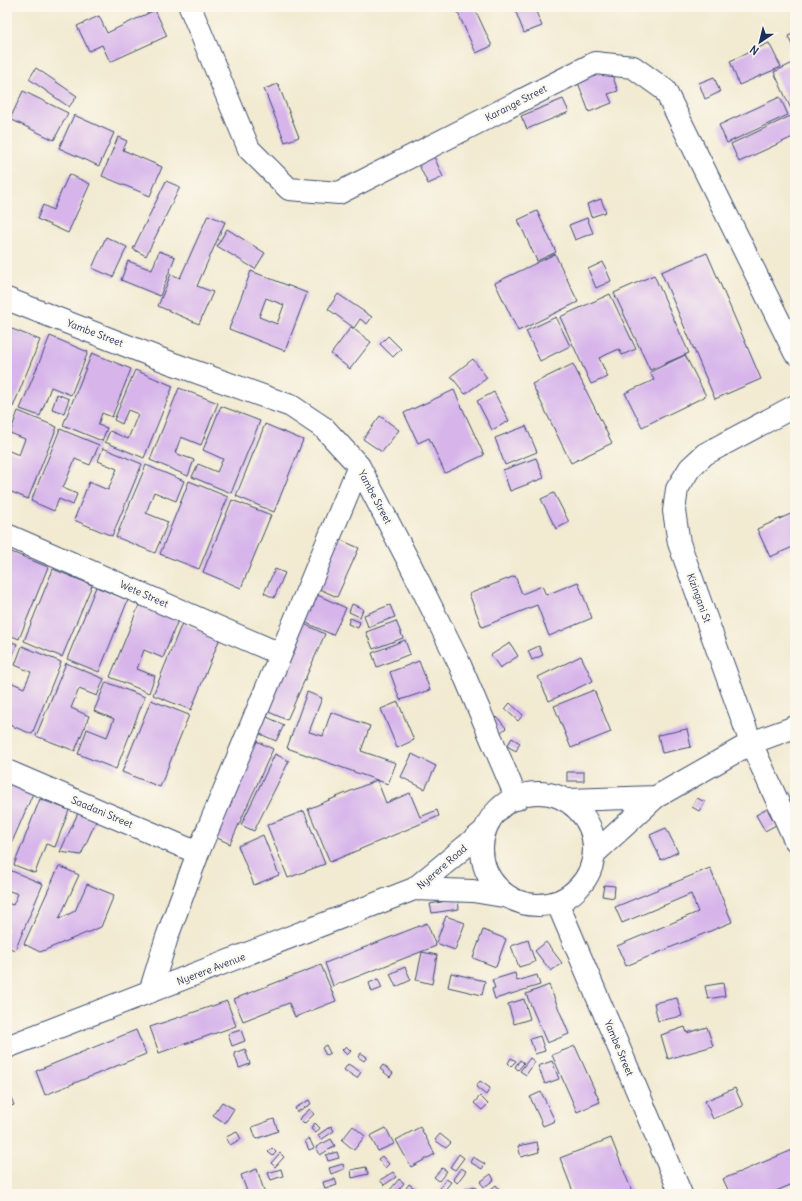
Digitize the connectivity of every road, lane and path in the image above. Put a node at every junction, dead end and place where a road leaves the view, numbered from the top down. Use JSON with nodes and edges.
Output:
{"nodes":[{"id":1,"x":190,"y":7,"type":"edge"},
{"id":2,"x":7,"y":299,"type":"edge"},
{"id":3,"x":795,"y":353,"type":"edge"},
{"id":4,"x":795,"y":406,"type":"edge"},
{"id":5,"x":359,"y":466,"type":"junction"},
{"id":6,"x":7,"y":535,"type":"edge"},
{"id":7,"x":280,"y":654,"type":"junction"},
{"id":8,"x":795,"y":727,"type":"edge"},
{"id":9,"x":751,"y":743,"type":"junction"},
{"id":10,"x":7,"y":771,"type":"edge"},
{"id":11,"x":656,"y":797,"type":"junction"},
{"id":12,"x":517,"y":799,"type":"junction"},
{"id":13,"x":569,"y":800,"type":"junction"},
{"id":14,"x":484,"y":831,"type":"junction"},
{"id":15,"x":795,"y":840,"type":"edge"},
{"id":16,"x":198,"y":853,"type":"junction"},
{"id":17,"x":595,"y":853,"type":"junction"},
{"id":18,"x":414,"y":889,"type":"junction"},
{"id":19,"x":509,"y":897,"type":"junction"},
{"id":20,"x":557,"y":902,"type":"junction"},
{"id":21,"x":150,"y":992,"type":"junction"},
{"id":22,"x":7,"y":1048,"type":"edge"},
{"id":23,"x":681,"y":1194,"type":"edge"}],
"edges":[{"from":1,"to":3,"type":"street","name":"Karange Street"},
{"from":2,"to":5,"type":"street","name":"Yambe Street"},
{"from":4,"to":9,"type":"street","name":"Kizingani St"},
{"from":5,"to":7,"type":"street"},
{"from":5,"to":12,"type":"street","name":"Yambe Street"},
{"from":6,"to":7,"type":"street","name":"Wete Street"},
{"from":7,"to":16,"type":"street"},
{"from":8,"to":9,"type":"street"},
{"from":9,"to":11,"type":"street"},
{"from":9,"to":15,"type":"street","name":"Kizingani St"},
{"from":10,"to":16,"type":"street","name":"Saadani Street"},
{"from":11,"to":13,"type":"street"},
{"from":11,"to":17,"type":"street"},
{"from":12,"to":13,"type":"street"},
{"from":12,"to":14,"type":"street"},
{"from":13,"to":17,"type":"street"},
{"from":14,"to":18,"type":"street","name":"Nyerere Road"},
{"from":14,"to":19,"type":"street"},
{"from":16,"to":21,"type":"street"},
{"from":17,"to":20,"type":"street"},
{"from":18,"to":19,"type":"street","name":"Nyerere Road"},
{"from":18,"to":21,"type":"street","name":"Nyerere Avenue"},
{"from":19,"to":20,"type":"street"},
{"from":20,"to":23,"type":"street","name":"Yambe Street"},
{"from":21,"to":22,"type":"street","name":"Nyerere Avenue"}]}
